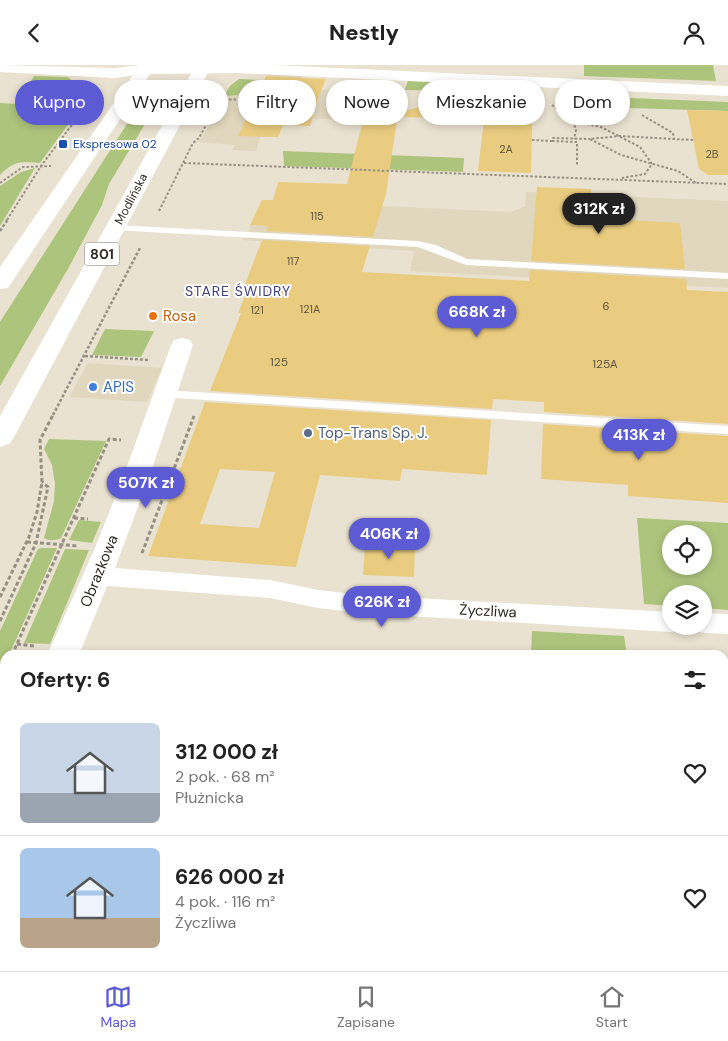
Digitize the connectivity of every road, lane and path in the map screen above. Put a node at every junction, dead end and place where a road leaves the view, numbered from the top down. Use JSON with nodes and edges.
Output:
{"nodes":[{"id":1,"x":126,"y":65,"type":"edge"},
{"id":2,"x":0,"y":67,"type":"edge"},
{"id":3,"x":26,"y":67,"type":"edge"},
{"id":4,"x":146,"y":67,"type":"edge"},
{"id":5,"x":203,"y":67,"type":"edge"},
{"id":6,"x":237,"y":69,"type":"junction"},
{"id":7,"x":728,"y":91,"type":"edge"},
{"id":8,"x":550,"y":100,"type":"dead end"},
{"id":9,"x":555,"y":108,"type":"edge"},
{"id":10,"x":642,"y":115,"type":"dead end"},
{"id":11,"x":71,"y":125,"type":"edge"},
{"id":12,"x":574,"y":125,"type":"edge"},
{"id":13,"x":592,"y":125,"type":"edge"},
{"id":14,"x":619,"y":136,"type":"junction"},
{"id":15,"x":574,"y":139,"type":"junction"},
{"id":16,"x":590,"y":139,"type":"junction"},
{"id":17,"x":674,"y":139,"type":"junction"},
{"id":18,"x":532,"y":140,"type":"dead end"},
{"id":19,"x":693,"y":140,"type":"dead end"},
{"id":20,"x":552,"y":141,"type":"junction"},
{"id":21,"x":184,"y":163,"type":"junction"},
{"id":22,"x":652,"y":164,"type":"junction"},
{"id":23,"x":41,"y":165,"type":"junction"},
{"id":24,"x":577,"y":165,"type":"dead end"},
{"id":25,"x":77,"y":167,"type":"junction"},
{"id":26,"x":615,"y":179,"type":"junction"},
{"id":27,"x":0,"y":183,"type":"edge"},
{"id":28,"x":697,"y":183,"type":"junction"},
{"id":29,"x":728,"y":184,"type":"edge"},
{"id":30,"x":116,"y":228,"type":"junction"},
{"id":31,"x":150,"y":229,"type":"junction"},
{"id":32,"x":0,"y":231,"type":"edge"},
{"id":33,"x":728,"y":276,"type":"edge"},
{"id":34,"x":0,"y":283,"type":"edge"},
{"id":35,"x":179,"y":353,"type":"joint"},
{"id":36,"x":85,"y":356,"type":"junction"},
{"id":37,"x":164,"y":394,"type":"junction"},
{"id":38,"x":196,"y":411,"type":"dead end"},
{"id":39,"x":728,"y":430,"type":"edge"},
{"id":40,"x":0,"y":439,"type":"edge"},
{"id":41,"x":149,"y":440,"type":"junction"},
{"id":42,"x":42,"y":482,"type":"junction"},
{"id":43,"x":97,"y":576,"type":"junction"},
{"id":44,"x":132,"y":579,"type":"junction"},
{"id":45,"x":0,"y":597,"type":"edge"},
{"id":46,"x":0,"y":621,"type":"edge"},
{"id":47,"x":662,"y":621,"type":"edge"},
{"id":48,"x":712,"y":623,"type":"edge"},
{"id":49,"x":728,"y":624,"type":"edge"},
{"id":50,"x":14,"y":650,"type":"edge"},
{"id":51,"x":66,"y":650,"type":"edge"}],
"edges":[{"from":1,"to":4,"type":"street"},
{"from":2,"to":3,"type":"street"},
{"from":3,"to":4,"type":"street"},
{"from":4,"to":5,"type":"street"},
{"from":4,"to":25,"type":"street"},
{"from":5,"to":6,"type":"street"},
{"from":5,"to":30,"type":"street","name":"Modlińska","number":"801"},
{"from":6,"to":7,"type":"street"},
{"from":6,"to":21,"type":"path"},
{"from":8,"to":9,"type":"path"},
{"from":10,"to":17,"type":"path"},
{"from":11,"to":23,"type":"path"},
{"from":12,"to":15,"type":"path"},
{"from":13,"to":14,"type":"path"},
{"from":14,"to":16,"type":"path"},
{"from":14,"to":17,"type":"path"},
{"from":14,"to":22,"type":"path"},
{"from":15,"to":16,"type":"path"},
{"from":15,"to":20,"type":"path"},
{"from":16,"to":22,"type":"path"},
{"from":17,"to":19,"type":"path"},
{"from":18,"to":20,"type":"path"},
{"from":20,"to":24,"type":"path"},
{"from":21,"to":26,"type":"path"},
{"from":21,"to":31,"type":"path"},
{"from":22,"to":26,"type":"path"},
{"from":22,"to":28,"type":"path"},
{"from":23,"to":25,"type":"path"},
{"from":23,"to":27,"type":"path"},
{"from":23,"to":32,"type":"path"},
{"from":25,"to":34,"type":"street"},
{"from":26,"to":28,"type":"path"},
{"from":28,"to":29,"type":"path"},
{"from":30,"to":31,"type":"lane"},
{"from":30,"to":40,"type":"street","name":"Modlińska","number":"801"},
{"from":31,"to":33,"type":"lane"},
{"from":31,"to":36,"type":"path"},
{"from":35,"to":36,"type":"path"},
{"from":35,"to":37,"type":"street","name":"Obrazkowa"},
{"from":36,"to":42,"type":"path"},
{"from":37,"to":39,"type":"lane"},
{"from":37,"to":41,"type":"street","name":"Obrazkowa"},
{"from":38,"to":44,"type":"path"},
{"from":41,"to":43,"type":"street","name":"Obrazkowa"},
{"from":41,"to":50,"type":"path"},
{"from":42,"to":45,"type":"path"},
{"from":42,"to":46,"type":"path"},
{"from":43,"to":44,"type":"street","name":"Życzliwa"},
{"from":43,"to":51,"type":"street","name":"Obrazkowa"},
{"from":44,"to":47,"type":"street","name":"Życzliwa"},
{"from":48,"to":49,"type":"street"}]}
